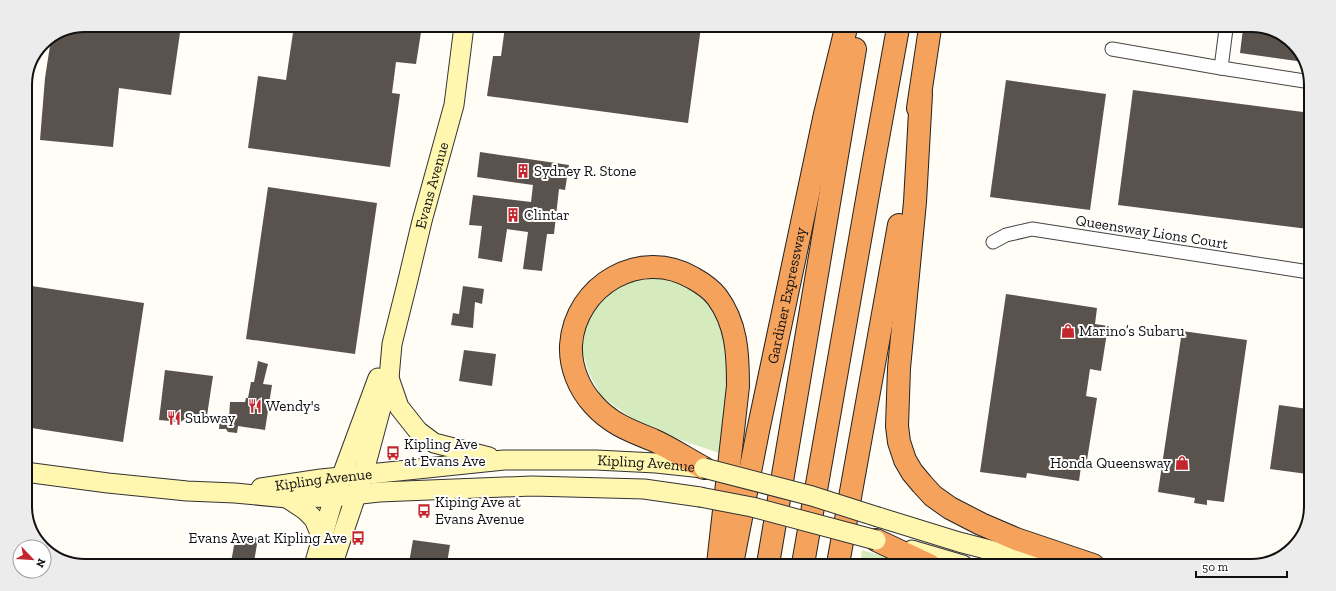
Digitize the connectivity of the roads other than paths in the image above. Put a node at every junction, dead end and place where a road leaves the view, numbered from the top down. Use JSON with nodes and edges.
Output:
{"nodes":[{"id":1,"x":463,"y":32,"type":"edge"},
{"id":2,"x":845,"y":32,"type":"edge"},
{"id":3,"x":857,"y":32,"type":"edge"},
{"id":4,"x":897,"y":32,"type":"edge"},
{"id":5,"x":929,"y":32,"type":"edge"},
{"id":6,"x":1226,"y":32,"type":"edge"},
{"id":7,"x":1112,"y":49,"type":"dead end"},
{"id":8,"x":1221,"y":68,"type":"junction"},
{"id":9,"x":1304,"y":81,"type":"edge"},
{"id":10,"x":921,"y":94,"type":"junction"},
{"id":11,"x":993,"y":242,"type":"dead end"},
{"id":12,"x":1304,"y":271,"type":"edge"},
{"id":13,"x":392,"y":344,"type":"junction"},
{"id":14,"x":389,"y":378,"type":"junction"},
{"id":15,"x":504,"y":460,"type":"junction"},
{"id":16,"x":704,"y":468,"type":"junction"},
{"id":17,"x":32,"y":473,"type":"edge"},
{"id":18,"x":363,"y":475,"type":"junction"},
{"id":19,"x":341,"y":477,"type":"junction"},
{"id":20,"x":235,"y":493,"type":"junction"},
{"id":21,"x":356,"y":495,"type":"junction"},
{"id":22,"x":334,"y":497,"type":"junction"},
{"id":23,"x":287,"y":498,"type":"junction"},
{"id":24,"x":322,"y":538,"type":"junction"},
{"id":25,"x":876,"y":540,"type":"junction"},
{"id":26,"x":316,"y":559,"type":"edge"},
{"id":27,"x":334,"y":559,"type":"edge"},
{"id":28,"x":719,"y":559,"type":"edge"},
{"id":29,"x":733,"y":559,"type":"edge"},
{"id":30,"x":769,"y":559,"type":"edge"},
{"id":31,"x":804,"y":559,"type":"edge"},
{"id":32,"x":839,"y":559,"type":"edge"},
{"id":33,"x":916,"y":559,"type":"edge"},
{"id":34,"x":942,"y":559,"type":"edge"},
{"id":35,"x":1023,"y":559,"type":"edge"},
{"id":36,"x":1075,"y":559,"type":"edge"}],
"edges":[{"from":1,"to":13,"type":"main road","name":"Evans Avenue"},
{"from":2,"to":29,"type":"highway","name":"Gardiner Expressway"},
{"from":3,"to":30,"type":"highway","name":"Gardiner Expressway"},
{"from":4,"to":31,"type":"highway"},
{"from":5,"to":10,"type":"highway"},
{"from":6,"to":8,"type":"street"},
{"from":7,"to":8,"type":"street"},
{"from":8,"to":9,"type":"street"},
{"from":10,"to":32,"type":"highway"},
{"from":10,"to":36,"type":"highway"},
{"from":11,"to":12,"type":"street","name":"Queensway Lions Court"},
{"from":13,"to":14,"type":"main road","name":"Evans Avenue"},
{"from":13,"to":19,"type":"main road","name":"Evans Avenue"},
{"from":14,"to":15,"type":"main road"},
{"from":14,"to":18,"type":"main road","name":"Evans Avenue"},
{"from":15,"to":16,"type":"main road","name":"Kipling Avenue"},
{"from":15,"to":18,"type":"main road","name":"Kipling Avenue"},
{"from":16,"to":28,"type":"highway"},
{"from":16,"to":35,"type":"main road","name":"Kipling Avenue","bridge":true},
{"from":17,"to":20,"type":"main road","name":"Kipling Avenue"},
{"from":18,"to":19,"type":"main road","name":"Kipling Avenue"},
{"from":18,"to":21,"type":"main road","name":"Evans Avenue"},
{"from":19,"to":20,"type":"main road","name":"Kipling Avenue"},
{"from":19,"to":22,"type":"main road","name":"Evans Avenue"},
{"from":20,"to":23,"type":"main road","name":"Kipling Avenue"},
{"from":21,"to":22,"type":"main road","name":"Kipling Avenue"},
{"from":21,"to":25,"type":"main road","name":"Kipling Avenue","bridge":true},
{"from":21,"to":27,"type":"main road","name":"Evans Avenue"},
{"from":22,"to":23,"type":"main road","name":"Kipling Avenue"},
{"from":22,"to":24,"type":"main road","name":"Evans Avenue"},
{"from":23,"to":24,"type":"main road"},
{"from":24,"to":26,"type":"main road","name":"Evans Avenue"},
{"from":25,"to":33,"type":"highway"},
{"from":25,"to":34,"type":"main road","name":"Kipling Avenue"}]}
